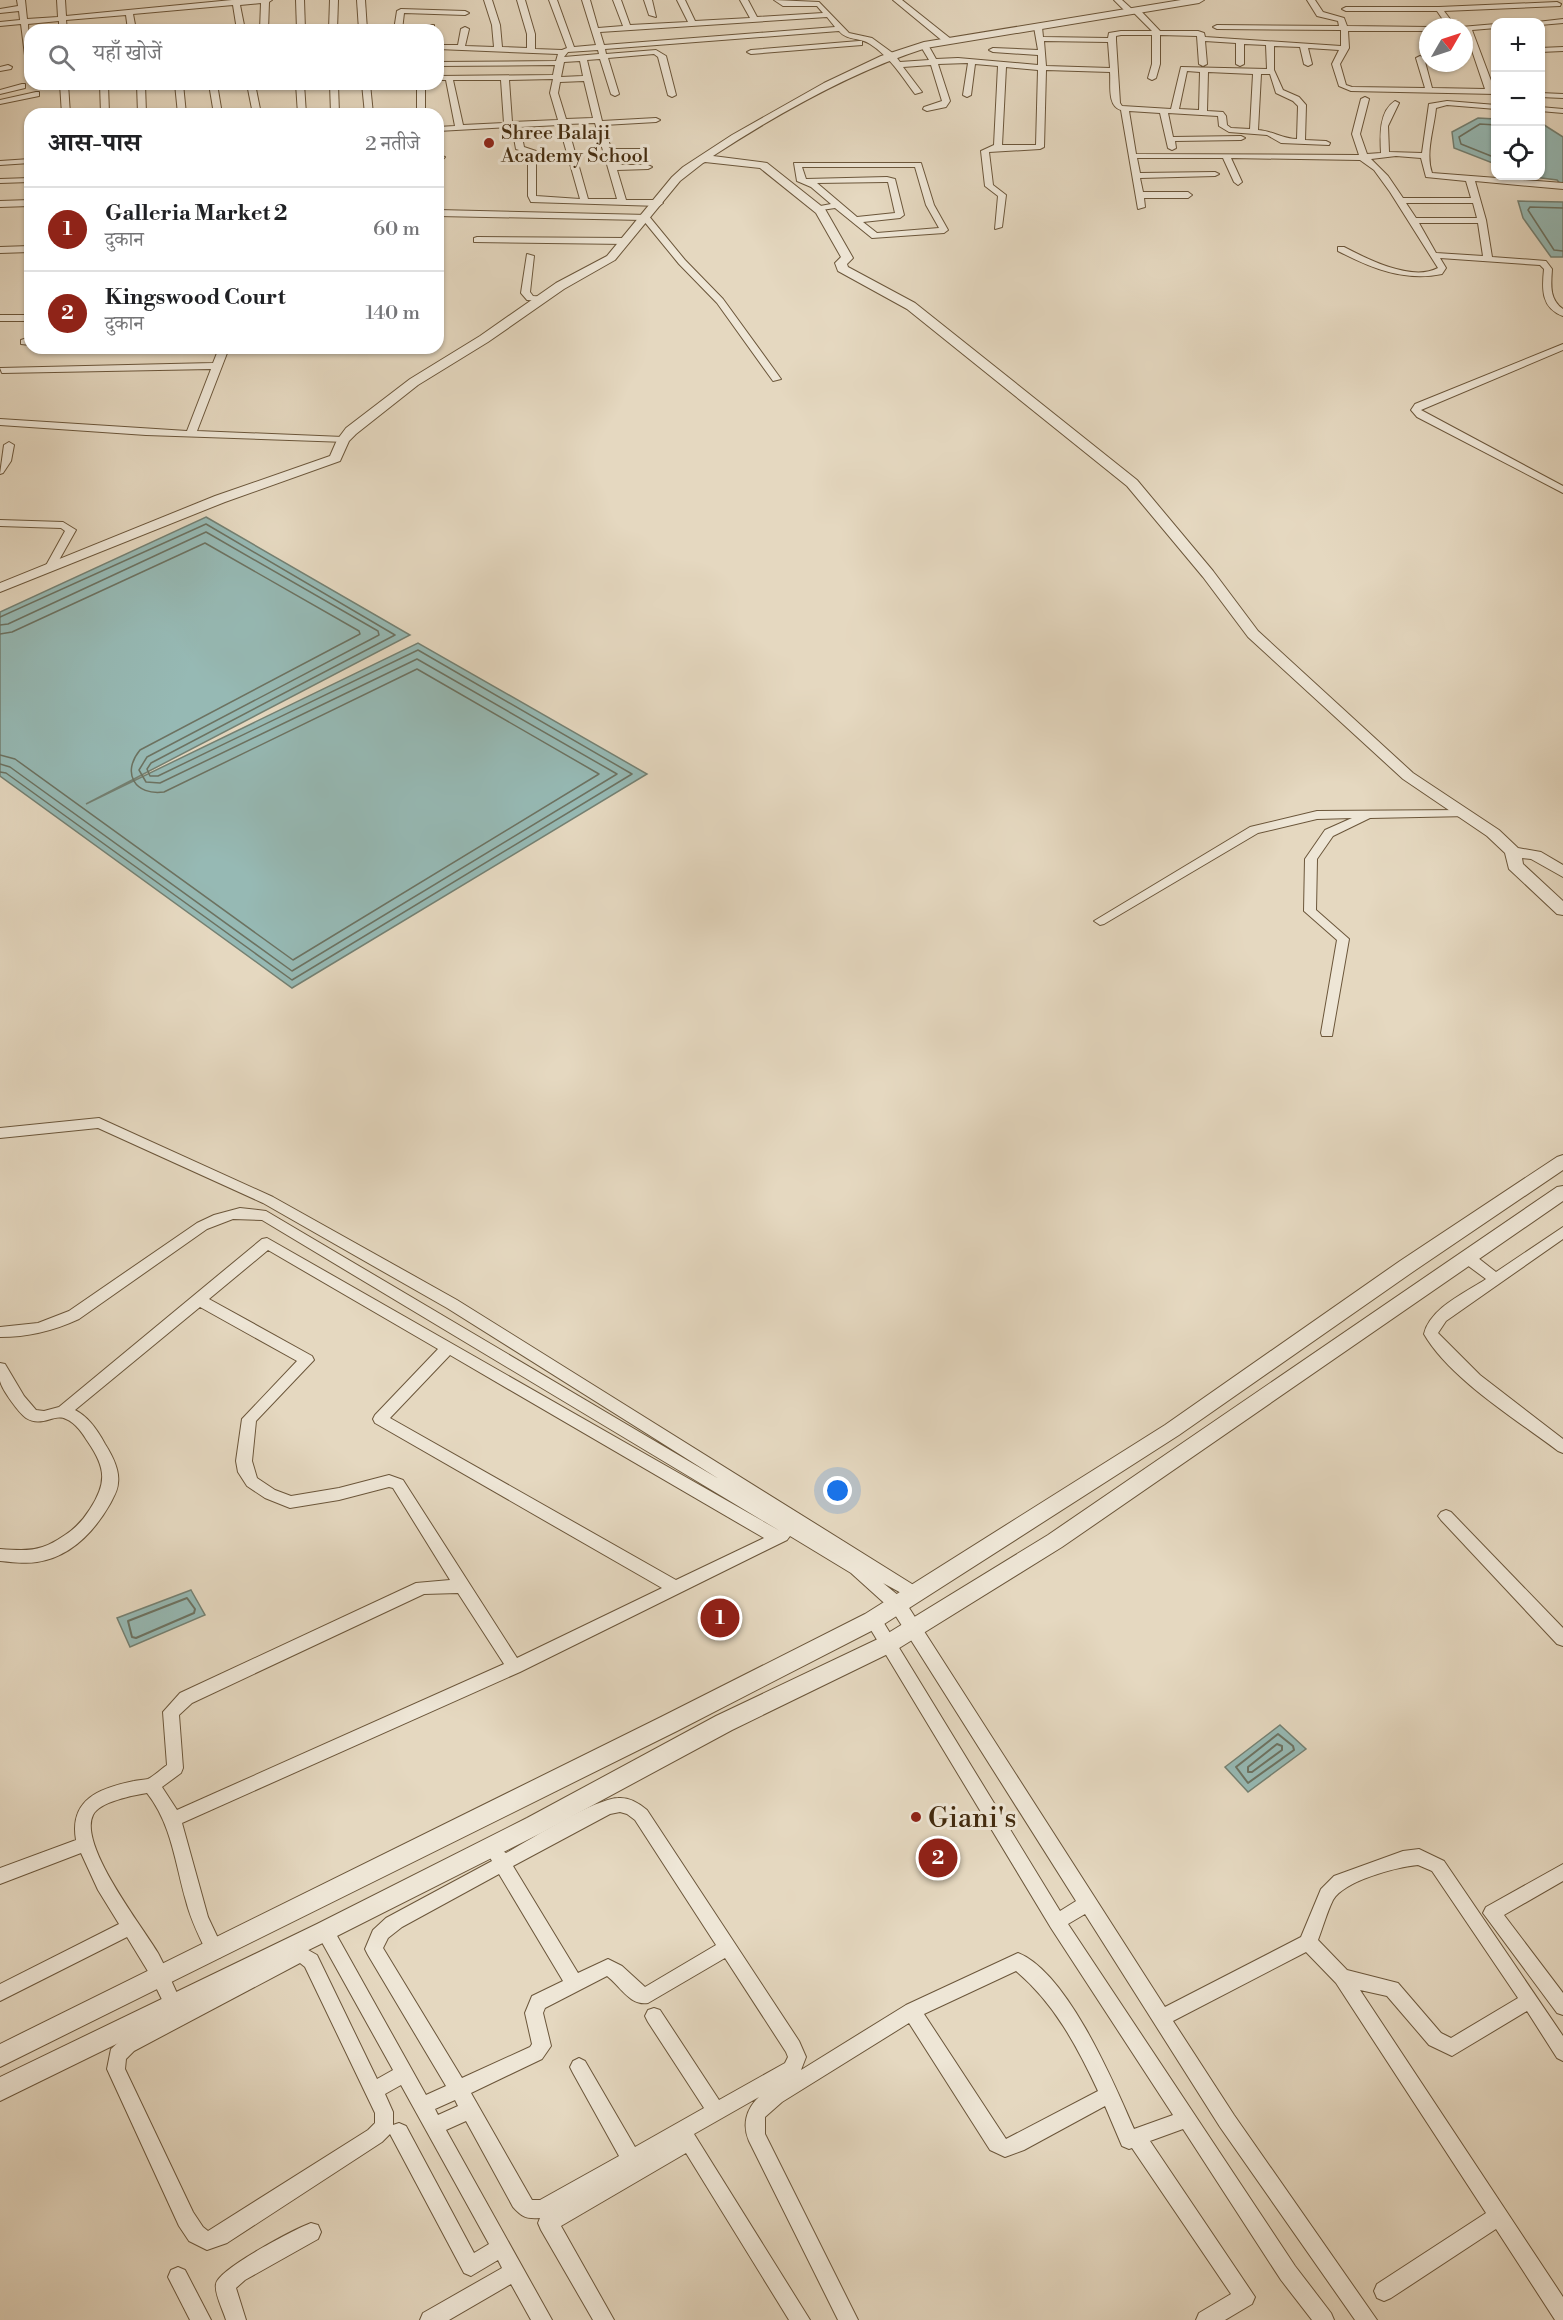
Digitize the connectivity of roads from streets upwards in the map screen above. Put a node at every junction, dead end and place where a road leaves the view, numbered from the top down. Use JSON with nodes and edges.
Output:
{"nodes":[{"id":1,"x":61,"y":0,"type":"edge"},
{"id":2,"x":132,"y":0,"type":"edge"},
{"id":3,"x":266,"y":0,"type":"edge"},
{"id":4,"x":300,"y":0,"type":"edge"},
{"id":5,"x":334,"y":0,"type":"edge"},
{"id":6,"x":361,"y":0,"type":"edge"},
{"id":7,"x":488,"y":0,"type":"edge"},
{"id":8,"x":521,"y":0,"type":"edge"},
{"id":9,"x":553,"y":0,"type":"edge"},
{"id":10,"x":586,"y":0,"type":"edge"},
{"id":11,"x":617,"y":0,"type":"edge"},
{"id":12,"x":648,"y":0,"type":"edge"},
{"id":13,"x":681,"y":0,"type":"edge"},
{"id":14,"x":744,"y":0,"type":"edge"},
{"id":15,"x":778,"y":0,"type":"edge"},
{"id":16,"x":897,"y":0,"type":"edge"},
{"id":17,"x":1199,"y":0,"type":"edge"},
{"id":18,"x":1311,"y":0,"type":"edge"},
{"id":19,"x":236,"y":2,"type":"edge"},
{"id":20,"x":202,"y":3,"type":"edge"},
{"id":21,"x":21,"y":4,"type":"edge"},
{"id":22,"x":168,"y":4,"type":"edge"},
{"id":23,"x":1126,"y":5,"type":"edge"},
{"id":24,"x":1558,"y":5,"type":"edge"},
{"id":25,"x":1346,"y":9,"type":"dead end"},
{"id":26,"x":1439,"y":9,"type":"junction"},
{"id":27,"x":0,"y":10,"type":"edge"},
{"id":28,"x":131,"y":12,"type":"junction"},
{"id":29,"x":465,"y":13,"type":"dead end"},
{"id":30,"x":653,"y":15,"type":"dead end"},
{"id":31,"x":828,"y":15,"type":"junction"},
{"id":32,"x":1446,"y":18,"type":"edge"},
{"id":33,"x":62,"y":19,"type":"junction"},
{"id":34,"x":754,"y":19,"type":"junction"},
{"id":35,"x":1563,"y":21,"type":"edge"},
{"id":36,"x":24,"y":22,"type":"junction"},
{"id":37,"x":1545,"y":22,"type":"edge"},
{"id":38,"x":0,"y":24,"type":"edge"},
{"id":39,"x":62,"y":24,"type":"edge"},
{"id":40,"x":132,"y":24,"type":"edge"},
{"id":41,"x":170,"y":24,"type":"edge"},
{"id":42,"x":205,"y":24,"type":"edge"},
{"id":43,"x":240,"y":24,"type":"edge"},
{"id":44,"x":264,"y":24,"type":"edge"},
{"id":45,"x":301,"y":24,"type":"edge"},
{"id":46,"x":333,"y":24,"type":"edge"},
{"id":47,"x":363,"y":24,"type":"edge"},
{"id":48,"x":399,"y":24,"type":"edge"},
{"id":49,"x":692,"y":24,"type":"junction"},
{"id":50,"x":1491,"y":26,"type":"edge"},
{"id":51,"x":1217,"y":27,"type":"dead end"},
{"id":52,"x":627,"y":28,"type":"junction"},
{"id":53,"x":1473,"y":28,"type":"edge"},
{"id":54,"x":465,"y":29,"type":"dead end"},
{"id":55,"x":840,"y":29,"type":"junction"},
{"id":56,"x":1344,"y":29,"type":"junction"},
{"id":57,"x":1419,"y":29,"type":"edge"},
{"id":58,"x":595,"y":30,"type":"junction"},
{"id":59,"x":1040,"y":33,"type":"junction"},
{"id":60,"x":1156,"y":33,"type":"junction"},
{"id":61,"x":1202,"y":39,"type":"junction"},
{"id":62,"x":1112,"y":40,"type":"junction"},
{"id":63,"x":948,"y":41,"type":"junction"},
{"id":64,"x":1240,"y":41,"type":"junction"},
{"id":65,"x":873,"y":42,"type":"junction"},
{"id":66,"x":1270,"y":43,"type":"junction"},
{"id":67,"x":924,"y":45,"type":"junction"},
{"id":68,"x":1473,"y":45,"type":"edge"},
{"id":69,"x":600,"y":46,"type":"junction"},
{"id":70,"x":1304,"y":46,"type":"junction"},
{"id":71,"x":444,"y":47,"type":"edge"},
{"id":72,"x":461,"y":47,"type":"junction"},
{"id":73,"x":1345,"y":48,"type":"junction"},
{"id":74,"x":498,"y":49,"type":"junction"},
{"id":75,"x":1563,"y":49,"type":"edge"},
{"id":76,"x":993,"y":50,"type":"dead end"},
{"id":77,"x":1545,"y":50,"type":"edge"},
{"id":78,"x":531,"y":51,"type":"junction"},
{"id":79,"x":751,"y":52,"type":"dead end"},
{"id":80,"x":1042,"y":53,"type":"junction"},
{"id":81,"x":563,"y":56,"type":"junction"},
{"id":82,"x":603,"y":57,"type":"junction"},
{"id":83,"x":583,"y":59,"type":"junction"},
{"id":84,"x":894,"y":60,"type":"junction"},
{"id":85,"x":972,"y":61,"type":"junction"},
{"id":86,"x":934,"y":62,"type":"junction"},
{"id":87,"x":444,"y":64,"type":"edge"},
{"id":88,"x":1240,"y":64,"type":"dead end"},
{"id":89,"x":1308,"y":64,"type":"dead end"},
{"id":90,"x":1002,"y":65,"type":"junction"},
{"id":91,"x":1203,"y":66,"type":"junction"},
{"id":92,"x":1040,"y":68,"type":"junction"},
{"id":93,"x":1271,"y":69,"type":"dead end"},
{"id":94,"x":1114,"y":70,"type":"junction"},
{"id":95,"x":1257,"y":71,"type":"junction"},
{"id":96,"x":1424,"y":72,"type":"edge"},
{"id":97,"x":444,"y":78,"type":"edge"},
{"id":98,"x":449,"y":78,"type":"junction"},
{"id":99,"x":505,"y":78,"type":"junction"},
{"id":100,"x":588,"y":78,"type":"junction"},
{"id":101,"x":1152,"y":78,"type":"dead end"},
{"id":102,"x":557,"y":79,"type":"junction"},
{"id":103,"x":22,"y":86,"type":"dead end"},
{"id":104,"x":1491,"y":87,"type":"edge"},
{"id":105,"x":64,"y":90,"type":"edge"},
{"id":106,"x":104,"y":90,"type":"edge"},
{"id":107,"x":141,"y":90,"type":"edge"},
{"id":108,"x":180,"y":90,"type":"edge"},
{"id":109,"x":214,"y":90,"type":"edge"},
{"id":110,"x":252,"y":90,"type":"edge"},
{"id":111,"x":300,"y":90,"type":"edge"},
{"id":112,"x":334,"y":90,"type":"edge"},
{"id":113,"x":367,"y":90,"type":"edge"},
{"id":114,"x":421,"y":90,"type":"edge"},
{"id":115,"x":1429,"y":90,"type":"junction"},
{"id":116,"x":0,"y":92,"type":"edge"},
{"id":117,"x":918,"y":92,"type":"dead end"},
{"id":118,"x":1491,"y":92,"type":"edge"},
{"id":119,"x":36,"y":94,"type":"dead end"},
{"id":120,"x":615,"y":94,"type":"dead end"},
{"id":121,"x":672,"y":95,"type":"dead end"},
{"id":122,"x":967,"y":95,"type":"dead end"},
{"id":123,"x":1545,"y":95,"type":"edge"},
{"id":124,"x":1563,"y":96,"type":"edge"},
{"id":125,"x":1365,"y":99,"type":"dead end"},
{"id":126,"x":0,"y":102,"type":"edge"},
{"id":127,"x":1395,"y":103,"type":"dead end"},
{"id":128,"x":1491,"y":106,"type":"edge"},
{"id":129,"x":66,"y":108,"type":"edge"},
{"id":130,"x":105,"y":108,"type":"edge"},
{"id":131,"x":142,"y":108,"type":"edge"},
{"id":132,"x":181,"y":108,"type":"edge"},
{"id":133,"x":217,"y":108,"type":"edge"},
{"id":134,"x":256,"y":108,"type":"edge"},
{"id":135,"x":302,"y":108,"type":"edge"},
{"id":136,"x":335,"y":108,"type":"edge"},
{"id":137,"x":368,"y":108,"type":"edge"},
{"id":138,"x":421,"y":108,"type":"edge"},
{"id":139,"x":927,"y":109,"type":"dead end"},
{"id":140,"x":1125,"y":109,"type":"junction"},
{"id":141,"x":1545,"y":109,"type":"edge"},
{"id":142,"x":1563,"y":111,"type":"edge"},
{"id":143,"x":1164,"y":112,"type":"junction"},
{"id":144,"x":1174,"y":112,"type":"junction"},
{"id":145,"x":1203,"y":113,"type":"junction"},
{"id":146,"x":656,"y":120,"type":"dead end"},
{"id":147,"x":561,"y":121,"type":"junction"},
{"id":148,"x":600,"y":121,"type":"junction"},
{"id":149,"x":512,"y":124,"type":"junction"},
{"id":150,"x":460,"y":128,"type":"junction"},
{"id":151,"x":444,"y":129,"type":"edge"},
{"id":152,"x":1254,"y":131,"type":"junction"},
{"id":153,"x":1241,"y":138,"type":"dead end"},
{"id":154,"x":1170,"y":139,"type":"junction"},
{"id":155,"x":1300,"y":142,"type":"junction"},
{"id":156,"x":1326,"y":143,"type":"dead end"},
{"id":157,"x":998,"y":148,"type":"junction"},
{"id":158,"x":644,"y":150,"type":"dead end"},
{"id":159,"x":609,"y":152,"type":"junction"},
{"id":160,"x":1385,"y":154,"type":"junction"},
{"id":161,"x":1133,"y":156,"type":"junction"},
{"id":162,"x":1361,"y":156,"type":"junction"},
{"id":163,"x":1425,"y":156,"type":"junction"},
{"id":164,"x":1173,"y":157,"type":"junction"},
{"id":165,"x":1226,"y":157,"type":"junction"},
{"id":166,"x":702,"y":158,"type":"junction"},
{"id":167,"x":24,"y":161,"type":"edge"},
{"id":168,"x":0,"y":163,"type":"edge"},
{"id":169,"x":648,"y":167,"type":"dead end"},
{"id":170,"x":613,"y":168,"type":"junction"},
{"id":171,"x":1215,"y":174,"type":"dead end"},
{"id":172,"x":1136,"y":176,"type":"junction"},
{"id":173,"x":24,"y":180,"type":"edge"},
{"id":174,"x":1470,"y":180,"type":"junction"},
{"id":175,"x":0,"y":181,"type":"edge"},
{"id":176,"x":806,"y":181,"type":"junction"},
{"id":177,"x":1238,"y":182,"type":"dead end"},
{"id":178,"x":1563,"y":186,"type":"edge"},
{"id":179,"x":1140,"y":195,"type":"junction"},
{"id":180,"x":1188,"y":195,"type":"dead end"},
{"id":181,"x":1398,"y":200,"type":"junction"},
{"id":182,"x":1476,"y":201,"type":"junction"},
{"id":183,"x":24,"y":202,"type":"edge"},
{"id":184,"x":585,"y":202,"type":"junction"},
{"id":185,"x":622,"y":202,"type":"junction"},
{"id":186,"x":659,"y":203,"type":"junction"},
{"id":187,"x":0,"y":204,"type":"edge"},
{"id":188,"x":837,"y":205,"type":"junction"},
{"id":189,"x":1142,"y":207,"type":"dead end"},
{"id":190,"x":818,"y":209,"type":"junction"},
{"id":191,"x":444,"y":213,"type":"edge"},
{"id":192,"x":645,"y":217,"type":"junction"},
{"id":193,"x":855,"y":220,"type":"junction"},
{"id":194,"x":1482,"y":220,"type":"junction"},
{"id":195,"x":1413,"y":221,"type":"junction"},
{"id":196,"x":998,"y":227,"type":"dead end"},
{"id":197,"x":477,"y":240,"type":"dead end"},
{"id":198,"x":626,"y":241,"type":"junction"},
{"id":199,"x":24,"y":249,"type":"edge"},
{"id":200,"x":1341,"y":249,"type":"dead end"},
{"id":201,"x":0,"y":250,"type":"edge"},
{"id":202,"x":1433,"y":255,"type":"junction"},
{"id":203,"x":530,"y":256,"type":"dead end"},
{"id":204,"x":1488,"y":258,"type":"junction"},
{"id":205,"x":542,"y":299,"type":"junction"},
{"id":206,"x":1563,"y":313,"type":"edge"},
{"id":207,"x":0,"y":318,"type":"edge"},
{"id":208,"x":24,"y":318,"type":"edge"},
{"id":209,"x":1563,"y":347,"type":"edge"},
{"id":210,"x":222,"y":354,"type":"edge"},
{"id":211,"x":217,"y":366,"type":"junction"},
{"id":212,"x":2,"y":370,"type":"dead end"},
{"id":213,"x":776,"y":379,"type":"dead end"},
{"id":214,"x":0,"y":422,"type":"edge"},
{"id":215,"x":191,"y":433,"type":"junction"},
{"id":216,"x":343,"y":440,"type":"junction"},
{"id":217,"x":9,"y":445,"type":"dead end"},
{"id":218,"x":3,"y":456,"type":"edge"},
{"id":219,"x":0,"y":471,"type":"edge"},
{"id":220,"x":1563,"y":490,"type":"edge"},
{"id":221,"x":0,"y":523,"type":"edge"},
{"id":222,"x":49,"y":569,"type":"junction"},
{"id":223,"x":0,"y":588,"type":"edge"},
{"id":224,"x":1372,"y":814,"type":"junction"},
{"id":225,"x":1465,"y":814,"type":"junction"},
{"id":226,"x":1514,"y":852,"type":"junction"},
{"id":227,"x":1563,"y":872,"type":"edge"},
{"id":228,"x":1563,"y":910,"type":"edge"},
{"id":229,"x":1100,"y":921,"type":"dead end"},
{"id":230,"x":1327,"y":1033,"type":"dead end"},
{"id":231,"x":0,"y":1133,"type":"edge"},
{"id":232,"x":1563,"y":1161,"type":"edge"},
{"id":233,"x":1563,"y":1192,"type":"edge"},
{"id":234,"x":1563,"y":1232,"type":"edge"},
{"id":235,"x":1468,"y":1258,"type":"junction"},
{"id":236,"x":1407,"y":1266,"type":"junction"},
{"id":237,"x":1496,"y":1279,"type":"junction"},
{"id":238,"x":1430,"y":1285,"type":"junction"},
{"id":239,"x":198,"y":1299,"type":"junction"},
{"id":240,"x":0,"y":1332,"type":"edge"},
{"id":241,"x":448,"y":1347,"type":"junction"},
{"id":242,"x":0,"y":1368,"type":"edge"},
{"id":243,"x":64,"y":1411,"type":"junction"},
{"id":244,"x":1563,"y":1447,"type":"edge"},
{"id":245,"x":1446,"y":1516,"type":"dead end"},
{"id":246,"x":794,"y":1531,"type":"junction"},
{"id":247,"x":777,"y":1538,"type":"junction"},
{"id":248,"x":0,"y":1555,"type":"edge"},
{"id":249,"x":462,"y":1586,"type":"junction"},
{"id":250,"x":676,"y":1588,"type":"junction"},
{"id":251,"x":906,"y":1599,"type":"junction"},
{"id":252,"x":873,"y":1620,"type":"junction"},
{"id":253,"x":914,"y":1628,"type":"junction"},
{"id":254,"x":1563,"y":1639,"type":"edge"},
{"id":255,"x":888,"y":1644,"type":"junction"},
{"id":256,"x":514,"y":1667,"type":"junction"},
{"id":257,"x":151,"y":1786,"type":"junction"},
{"id":258,"x":172,"y":1820,"type":"junction"},
{"id":259,"x":85,"y":1844,"type":"junction"},
{"id":260,"x":497,"y":1855,"type":"junction"},
{"id":261,"x":1563,"y":1872,"type":"edge"},
{"id":262,"x":0,"y":1875,"type":"edge"},
{"id":263,"x":1088,"y":1903,"type":"junction"},
{"id":264,"x":1057,"y":1922,"type":"junction"},
{"id":265,"x":129,"y":1927,"type":"junction"},
{"id":266,"x":325,"y":1931,"type":"junction"},
{"id":267,"x":1308,"y":1942,"type":"junction"},
{"id":268,"x":728,"y":1947,"type":"junction"},
{"id":269,"x":215,"y":1951,"type":"junction"},
{"id":270,"x":161,"y":1977,"type":"junction"},
{"id":271,"x":1342,"y":1977,"type":"junction"},
{"id":272,"x":574,"y":1983,"type":"junction"},
{"id":273,"x":0,"y":1993,"type":"edge"},
{"id":274,"x":1530,"y":2000,"type":"junction"},
{"id":275,"x":1563,"y":2007,"type":"edge"},
{"id":276,"x":176,"y":2011,"type":"junction"},
{"id":277,"x":912,"y":2011,"type":"junction"},
{"id":278,"x":654,"y":2016,"type":"dead end"},
{"id":279,"x":1162,"y":2018,"type":"junction"},
{"id":280,"x":1563,"y":2052,"type":"edge"},
{"id":281,"x":0,"y":2056,"type":"edge"},
{"id":282,"x":579,"y":2067,"type":"dead end"},
{"id":283,"x":404,"y":2073,"type":"junction"},
{"id":284,"x":459,"y":2088,"type":"junction"},
{"id":285,"x":0,"y":2089,"type":"edge"},
{"id":286,"x":374,"y":2091,"type":"junction"},
{"id":287,"x":1110,"y":2094,"type":"junction"},
{"id":288,"x":422,"y":2106,"type":"junction"},
{"id":289,"x":470,"y":2109,"type":"junction"},
{"id":290,"x":716,"y":2111,"type":"junction"},
{"id":291,"x":1186,"y":2119,"type":"junction"},
{"id":292,"x":434,"y":2127,"type":"junction"},
{"id":293,"x":399,"y":2132,"type":"dead end"},
{"id":294,"x":1136,"y":2137,"type":"junction"},
{"id":295,"x":631,"y":2159,"type":"junction"},
{"id":296,"x":1498,"y":2216,"type":"junction"},
{"id":297,"x":311,"y":2232,"type":"dead end"},
{"id":298,"x":501,"y":2248,"type":"junction"},
{"id":299,"x":471,"y":2266,"type":"junction"},
{"id":300,"x":514,"y":2271,"type":"junction"},
{"id":301,"x":178,"y":2277,"type":"dead end"},
{"id":302,"x":481,"y":2290,"type":"junction"},
{"id":303,"x":1384,"y":2291,"type":"dead end"},
{"id":304,"x":1563,"y":2314,"type":"edge"},
{"id":305,"x":201,"y":2320,"type":"edge"},
{"id":306,"x":236,"y":2320,"type":"edge"},
{"id":307,"x":430,"y":2320,"type":"edge"},
{"id":308,"x":542,"y":2320,"type":"edge"},
{"id":309,"x":604,"y":2320,"type":"edge"},
{"id":310,"x":800,"y":2320,"type":"edge"},
{"id":311,"x":848,"y":2320,"type":"edge"},
{"id":312,"x":1206,"y":2320,"type":"edge"},
{"id":313,"x":1324,"y":2320,"type":"edge"},
{"id":314,"x":1367,"y":2320,"type":"edge"}],
"edges":[{"from":1,"to":33,"type":"street"},
{"from":2,"to":28,"type":"street"},
{"from":3,"to":19,"type":"street"},
{"from":3,"to":44,"type":"street"},
{"from":4,"to":45,"type":"street"},
{"from":5,"to":46,"type":"street"},
{"from":6,"to":47,"type":"street"},
{"from":7,"to":74,"type":"street"},
{"from":8,"to":78,"type":"street"},
{"from":9,"to":81,"type":"street"},
{"from":10,"to":58,"type":"street"},
{"from":11,"to":52,"type":"street"},
{"from":12,"to":30,"type":"street"},
{"from":13,"to":49,"type":"street"},
{"from":14,"to":34,"type":"street"},
{"from":15,"to":31,"type":"street"},
{"from":16,"to":63,"type":"street"},
{"from":17,"to":23,"type":"street"},
{"from":18,"to":56,"type":"street"},
{"from":19,"to":20,"type":"street"},
{"from":19,"to":43,"type":"street"},
{"from":20,"to":22,"type":"street"},
{"from":20,"to":42,"type":"street"},
{"from":21,"to":27,"type":"street"},
{"from":21,"to":36,"type":"street"},
{"from":22,"to":28,"type":"street"},
{"from":22,"to":41,"type":"street"},
{"from":23,"to":59,"type":"street"},
{"from":23,"to":60,"type":"street"},
{"from":24,"to":26,"type":"street"},
{"from":25,"to":26,"type":"street"},
{"from":26,"to":32,"type":"street"},
{"from":28,"to":33,"type":"street"},
{"from":28,"to":40,"type":"street"},
{"from":29,"to":48,"type":"street"},
{"from":31,"to":34,"type":"street"},
{"from":31,"to":55,"type":"street"},
{"from":33,"to":36,"type":"street"},
{"from":33,"to":39,"type":"street"},
{"from":34,"to":49,"type":"street"},
{"from":35,"to":37,"type":"street"},
{"from":36,"to":38,"type":"street"},
{"from":49,"to":52,"type":"street"},
{"from":50,"to":53,"type":"street"},
{"from":51,"to":56,"type":"street"},
{"from":52,"to":58,"type":"street"},
{"from":54,"to":72,"type":"street"},
{"from":55,"to":65,"type":"street"},
{"from":55,"to":69,"type":"street"},
{"from":56,"to":57,"type":"street"},
{"from":56,"to":73,"type":"street"},
{"from":58,"to":69,"type":"street"},
{"from":59,"to":62,"type":"street"},
{"from":59,"to":63,"type":"street"},
{"from":59,"to":80,"type":"street"},
{"from":60,"to":61,"type":"street"},
{"from":60,"to":62,"type":"street"},
{"from":60,"to":101,"type":"street"},
{"from":61,"to":64,"type":"street"},
{"from":61,"to":91,"type":"street"},
{"from":62,"to":94,"type":"street"},
{"from":63,"to":67,"type":"street"},
{"from":64,"to":66,"type":"street"},
{"from":64,"to":88,"type":"street"},
{"from":65,"to":79,"type":"street"},
{"from":65,"to":84,"type":"street"},
{"from":66,"to":70,"type":"street"},
{"from":66,"to":93,"type":"street"},
{"from":67,"to":84,"type":"street"},
{"from":67,"to":86,"type":"street"},
{"from":68,"to":104,"type":"street"},
{"from":69,"to":81,"type":"street"},
{"from":69,"to":82,"type":"street"},
{"from":70,"to":73,"type":"street"},
{"from":70,"to":89,"type":"street"},
{"from":71,"to":72,"type":"street"},
{"from":72,"to":74,"type":"street"},
{"from":73,"to":115,"type":"street"},
{"from":74,"to":78,"type":"street"},
{"from":75,"to":77,"type":"street"},
{"from":76,"to":80,"type":"street"},
{"from":78,"to":81,"type":"street"},
{"from":80,"to":92,"type":"street"},
{"from":81,"to":83,"type":"street"},
{"from":81,"to":87,"type":"street"},
{"from":81,"to":102,"type":"street"},
{"from":82,"to":83,"type":"street"},
{"from":82,"to":120,"type":"street"},
{"from":82,"to":121,"type":"street"},
{"from":83,"to":100,"type":"street"},
{"from":84,"to":86,"type":"street"},
{"from":84,"to":117,"type":"street"},
{"from":84,"to":166,"type":"street"},
{"from":85,"to":86,"type":"street"},
{"from":85,"to":90,"type":"street"},
{"from":85,"to":122,"type":"street"},
{"from":86,"to":139,"type":"street"},
{"from":90,"to":92,"type":"street"},
{"from":90,"to":157,"type":"street"},
{"from":91,"to":95,"type":"street"},
{"from":91,"to":144,"type":"street"},
{"from":91,"to":145,"type":"street"},
{"from":92,"to":94,"type":"street"},
{"from":92,"to":157,"type":"street"},
{"from":94,"to":140,"type":"street"},
{"from":95,"to":152,"type":"street"},
{"from":95,"to":155,"type":"street"},
{"from":96,"to":115,"type":"street"},
{"from":97,"to":98,"type":"street"},
{"from":98,"to":99,"type":"street"},
{"from":98,"to":150,"type":"street"},
{"from":99,"to":102,"type":"street"},
{"from":99,"to":149,"type":"street"},
{"from":100,"to":102,"type":"street"},
{"from":100,"to":148,"type":"street"},
{"from":102,"to":147,"type":"street"},
{"from":103,"to":116,"type":"street"},
{"from":105,"to":129,"type":"street"},
{"from":106,"to":130,"type":"street"},
{"from":107,"to":131,"type":"street"},
{"from":108,"to":132,"type":"street"},
{"from":109,"to":133,"type":"street"},
{"from":110,"to":134,"type":"street"},
{"from":111,"to":135,"type":"street"},
{"from":112,"to":136,"type":"street"},
{"from":113,"to":137,"type":"street"},
{"from":114,"to":138,"type":"street"},
{"from":115,"to":118,"type":"street"},
{"from":119,"to":126,"type":"street"},
{"from":123,"to":124,"type":"street"},
{"from":125,"to":162,"type":"street"},
{"from":127,"to":160,"type":"street"},
{"from":128,"to":163,"type":"street"},
{"from":140,"to":143,"type":"street"},
{"from":140,"to":161,"type":"street"},
{"from":141,"to":142,"type":"street"},
{"from":143,"to":144,"type":"street"},
{"from":143,"to":154,"type":"street"},
{"from":144,"to":145,"type":"street"},
{"from":145,"to":152,"type":"street"},
{"from":146,"to":148,"type":"street"},
{"from":147,"to":148,"type":"street"},
{"from":147,"to":149,"type":"street"},
{"from":147,"to":184,"type":"street"},
{"from":148,"to":159,"type":"street"},
{"from":149,"to":150,"type":"street"},
{"from":149,"to":184,"type":"street"},
{"from":150,"to":151,"type":"street"},
{"from":152,"to":155,"type":"street"},
{"from":153,"to":154,"type":"street"},
{"from":154,"to":164,"type":"street"},
{"from":155,"to":156,"type":"street"},
{"from":157,"to":196,"type":"street"},
{"from":158,"to":159,"type":"street"},
{"from":159,"to":170,"type":"street"},
{"from":160,"to":162,"type":"street"},
{"from":160,"to":163,"type":"street"},
{"from":161,"to":164,"type":"street"},
{"from":161,"to":172,"type":"street"},
{"from":162,"to":165,"type":"street"},
{"from":162,"to":181,"type":"street"},
{"from":163,"to":174,"type":"street"},
{"from":164,"to":165,"type":"street"},
{"from":165,"to":177,"type":"street"},
{"from":166,"to":186,"type":"street"},
{"from":166,"to":190,"type":"street"},
{"from":167,"to":168,"type":"street"},
{"from":169,"to":170,"type":"street"},
{"from":170,"to":185,"type":"street"},
{"from":171,"to":172,"type":"street"},
{"from":172,"to":179,"type":"street"},
{"from":173,"to":175,"type":"street"},
{"from":174,"to":178,"type":"street"},
{"from":174,"to":182,"type":"street"},
{"from":176,"to":188,"type":"street"},
{"from":176,"to":193,"type":"street"},
{"from":176,"to":193,"type":"street"},
{"from":179,"to":180,"type":"street"},
{"from":179,"to":189,"type":"street"},
{"from":181,"to":182,"type":"street"},
{"from":181,"to":195,"type":"street"},
{"from":182,"to":194,"type":"street"},
{"from":183,"to":187,"type":"street"},
{"from":184,"to":185,"type":"street"},
{"from":185,"to":186,"type":"street"},
{"from":186,"to":192,"type":"street"},
{"from":188,"to":190,"type":"street"},
{"from":188,"to":193,"type":"street"},
{"from":190,"to":225,"type":"street"},
{"from":191,"to":192,"type":"street"},
{"from":192,"to":198,"type":"street"},
{"from":192,"to":213,"type":"street"},
{"from":194,"to":195,"type":"street"},
{"from":194,"to":204,"type":"street"},
{"from":195,"to":202,"type":"street"},
{"from":197,"to":198,"type":"street"},
{"from":198,"to":205,"type":"street"},
{"from":199,"to":201,"type":"street"},
{"from":200,"to":202,"type":"street"},
{"from":202,"to":204,"type":"street"},
{"from":203,"to":205,"type":"street"},
{"from":204,"to":206,"type":"street"},
{"from":205,"to":216,"type":"street"},
{"from":207,"to":208,"type":"street"},
{"from":209,"to":220,"type":"street"},
{"from":210,"to":211,"type":"street"},
{"from":211,"to":212,"type":"street"},
{"from":211,"to":215,"type":"street"},
{"from":214,"to":215,"type":"street"},
{"from":215,"to":216,"type":"street"},
{"from":216,"to":222,"type":"street"},
{"from":217,"to":218,"type":"street"},
{"from":218,"to":219,"type":"street"},
{"from":221,"to":222,"type":"street"},
{"from":222,"to":223,"type":"street"},
{"from":224,"to":225,"type":"street"},
{"from":224,"to":229,"type":"street"},
{"from":224,"to":230,"type":"street"},
{"from":225,"to":226,"type":"street"},
{"from":226,"to":227,"type":"street"},
{"from":226,"to":228,"type":"street"},
{"from":231,"to":251,"type":"street"},
{"from":232,"to":236,"type":"street"},
{"from":233,"to":235,"type":"street"},
{"from":234,"to":237,"type":"street"},
{"from":235,"to":237,"type":"street"},
{"from":235,"to":238,"type":"street"},
{"from":236,"to":238,"type":"street"},
{"from":236,"to":251,"type":"street"},
{"from":237,"to":244,"type":"street"},
{"from":238,"to":253,"type":"street"},
{"from":239,"to":241,"type":"street"},
{"from":239,"to":243,"type":"street"},
{"from":239,"to":249,"type":"street"},
{"from":240,"to":246,"type":"street"},
{"from":241,"to":247,"type":"street"},
{"from":241,"to":250,"type":"street"},
{"from":242,"to":243,"type":"street"},
{"from":243,"to":248,"type":"street"},
{"from":245,"to":254,"type":"street"},
{"from":246,"to":247,"type":"street"},
{"from":246,"to":251,"type":"street"},
{"from":247,"to":250,"type":"street"},
{"from":249,"to":256,"type":"street"},
{"from":249,"to":257,"type":"street"},
{"from":250,"to":256,"type":"street"},
{"from":251,"to":252,"type":"street"},
{"from":251,"to":253,"type":"street"},
{"from":252,"to":255,"type":"street"},
{"from":252,"to":269,"type":"street"},
{"from":253,"to":255,"type":"street"},
{"from":253,"to":263,"type":"street"},
{"from":255,"to":260,"type":"street"},
{"from":255,"to":264,"type":"street"},
{"from":256,"to":258,"type":"street"},
{"from":257,"to":258,"type":"street"},
{"from":257,"to":259,"type":"street"},
{"from":258,"to":269,"type":"street"},
{"from":259,"to":262,"type":"street"},
{"from":259,"to":265,"type":"street"},
{"from":260,"to":266,"type":"street"},
{"from":260,"to":268,"type":"street"},
{"from":260,"to":272,"type":"street"},
{"from":260,"to":284,"type":"street"},
{"from":261,"to":275,"type":"street"},
{"from":263,"to":264,"type":"street"},
{"from":263,"to":279,"type":"street"},
{"from":264,"to":291,"type":"street"},
{"from":265,"to":270,"type":"street"},
{"from":265,"to":273,"type":"street"},
{"from":266,"to":276,"type":"street"},
{"from":266,"to":283,"type":"street"},
{"from":267,"to":271,"type":"street"},
{"from":267,"to":274,"type":"street"},
{"from":267,"to":279,"type":"street"},
{"from":268,"to":272,"type":"street"},
{"from":268,"to":290,"type":"street"},
{"from":269,"to":270,"type":"street"},
{"from":270,"to":276,"type":"street"},
{"from":270,"to":281,"type":"street"},
{"from":271,"to":274,"type":"street"},
{"from":271,"to":296,"type":"street"},
{"from":272,"to":284,"type":"street"},
{"from":274,"to":280,"type":"street"},
{"from":276,"to":285,"type":"street"},
{"from":276,"to":286,"type":"street"},
{"from":276,"to":286,"type":"street"},
{"from":277,"to":287,"type":"street"},
{"from":277,"to":287,"type":"street"},
{"from":277,"to":311,"type":"street"},
{"from":278,"to":290,"type":"street"},
{"from":279,"to":314,"type":"street"},
{"from":282,"to":295,"type":"street"},
{"from":283,"to":286,"type":"street"},
{"from":283,"to":288,"type":"street"},
{"from":284,"to":288,"type":"street"},
{"from":284,"to":289,"type":"street"},
{"from":287,"to":294,"type":"street"},
{"from":288,"to":292,"type":"street"},
{"from":289,"to":292,"type":"street"},
{"from":289,"to":295,"type":"street"},
{"from":290,"to":295,"type":"street"},
{"from":291,"to":294,"type":"street"},
{"from":291,"to":313,"type":"street"},
{"from":292,"to":298,"type":"street"},
{"from":293,"to":299,"type":"street"},
{"from":294,"to":312,"type":"street"},
{"from":296,"to":303,"type":"street"},
{"from":296,"to":304,"type":"street"},
{"from":297,"to":306,"type":"street"},
{"from":298,"to":299,"type":"street"},
{"from":298,"to":300,"type":"street"},
{"from":299,"to":302,"type":"street"},
{"from":300,"to":302,"type":"street"},
{"from":300,"to":308,"type":"street"},
{"from":301,"to":305,"type":"street"},
{"from":302,"to":307,"type":"street"},
{"from":309,"to":310,"type":"street"}]}
